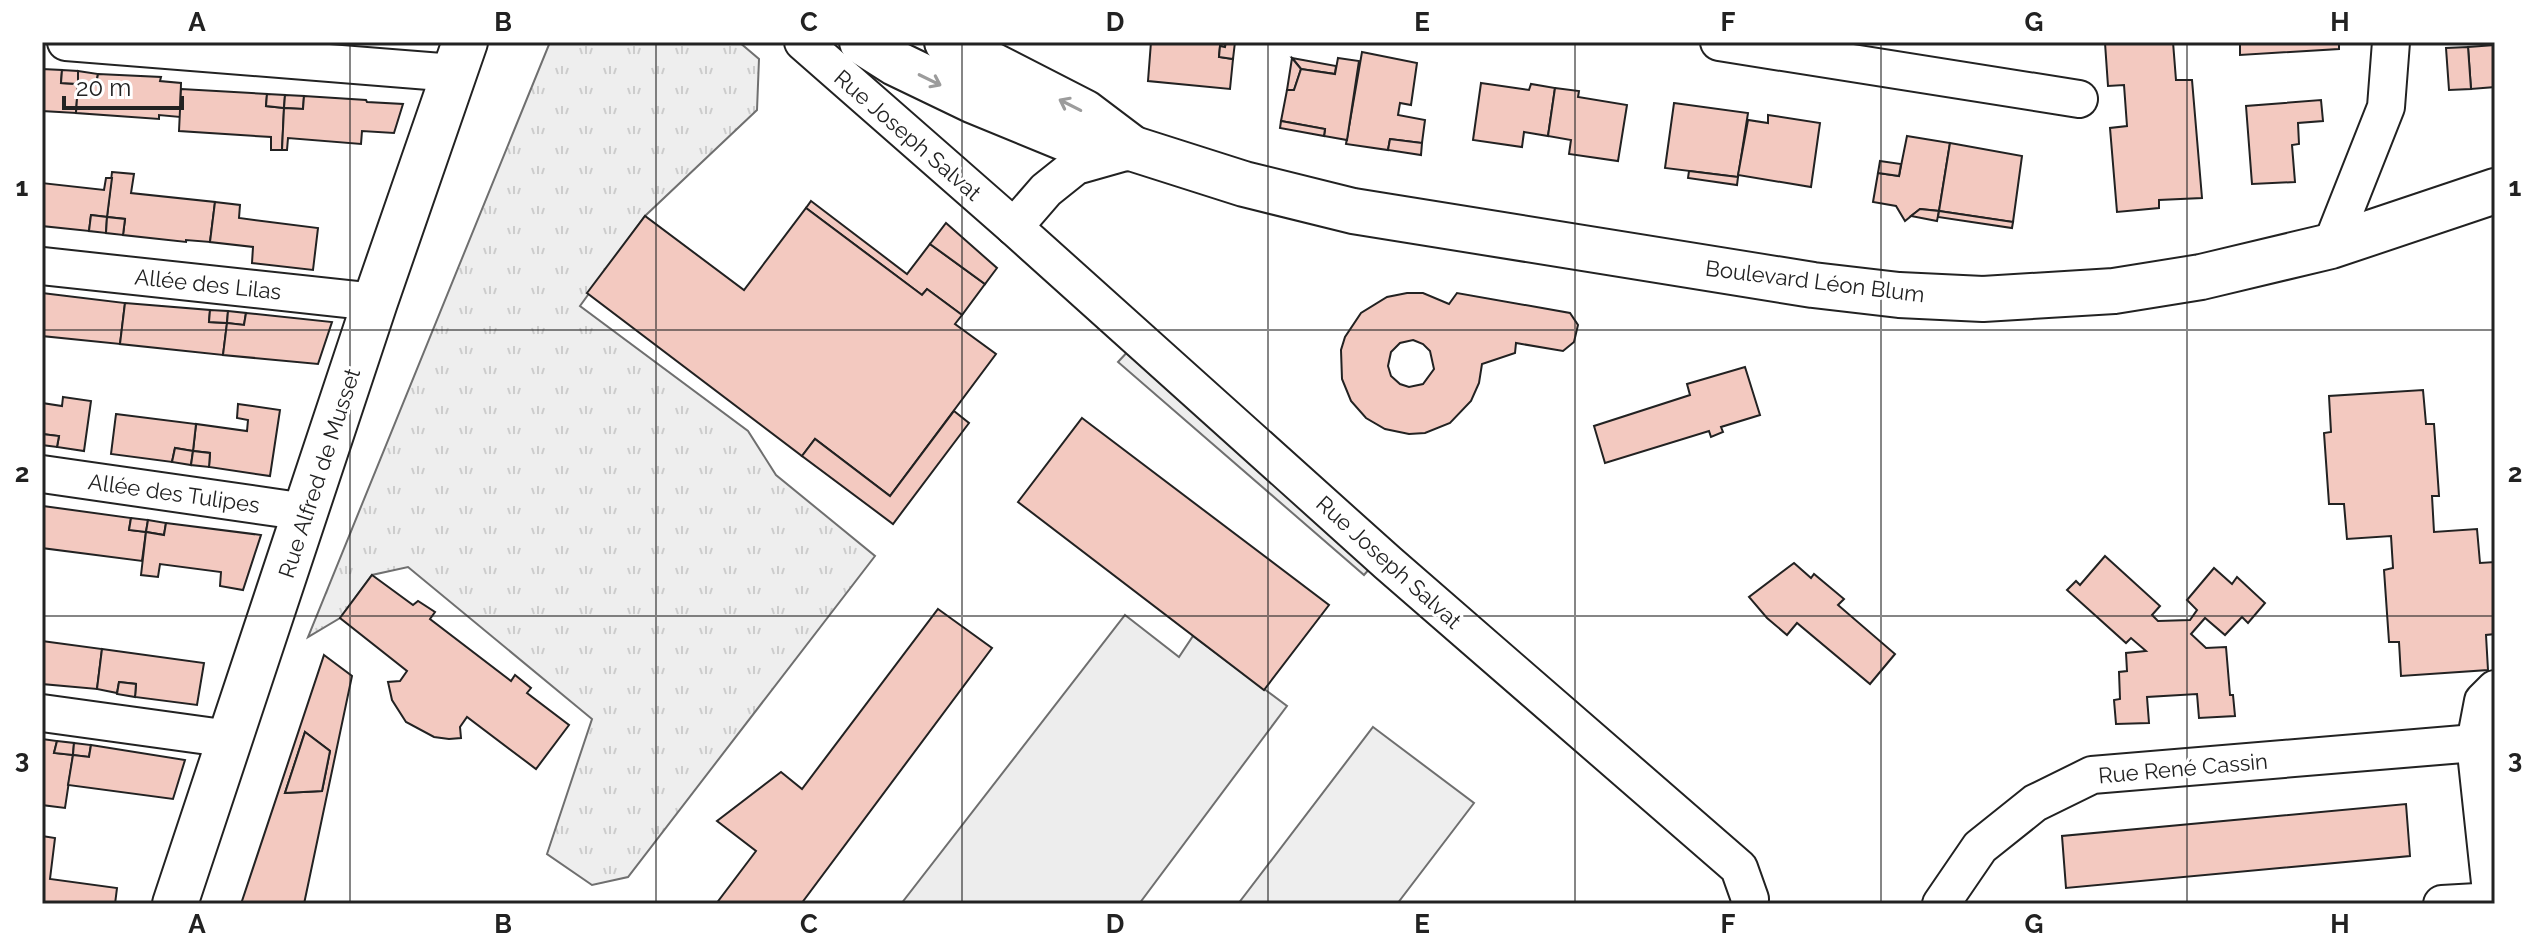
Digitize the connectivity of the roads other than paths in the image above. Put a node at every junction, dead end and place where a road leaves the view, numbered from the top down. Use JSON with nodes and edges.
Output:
{"nodes":[{"id":1,"x":66,"y":42,"type":"edge"},
{"id":2,"x":803,"y":42,"type":"edge"},
{"id":3,"x":862,"y":42,"type":"edge"},
{"id":4,"x":947,"y":42,"type":"edge"},
{"id":5,"x":1719,"y":42,"type":"edge"},
{"id":6,"x":2391,"y":42,"type":"edge"},
{"id":7,"x":1863,"y":52,"type":"edge"},
{"id":8,"x":459,"y":57,"type":"edge"},
{"id":9,"x":2079,"y":99,"type":"dead end"},
{"id":10,"x":1134,"y":149,"type":"junction"},
{"id":11,"x":2495,"y":191,"type":"edge"},
{"id":12,"x":1014,"y":227,"type":"junction"},
{"id":13,"x":2331,"y":246,"type":"junction"},
{"id":14,"x":42,"y":266,"type":"edge"},
{"id":15,"x":375,"y":302,"type":"junction"},
{"id":16,"x":42,"y":474,"type":"edge"},
{"id":17,"x":306,"y":512,"type":"junction"},
{"id":18,"x":2495,"y":689,"type":"edge"},
{"id":19,"x":42,"y":713,"type":"edge"},
{"id":20,"x":230,"y":739,"type":"junction"},
{"id":21,"x":2475,"y":743,"type":"junction"},
{"id":22,"x":2493,"y":901,"type":"edge"},
{"id":23,"x":175,"y":904,"type":"edge"},
{"id":24,"x":1749,"y":904,"type":"edge"},
{"id":25,"x":1941,"y":904,"type":"edge"},
{"id":26,"x":2442,"y":904,"type":"edge"}],
"edges":[{"from":1,"to":8,"type":"street"},
{"from":2,"to":12,"type":"street","name":"Rue Joseph Salvat"},
{"from":3,"to":10,"type":"street","name":"Boulevard Léon Blum","one_way":true},
{"from":10,"to":4,"type":"street","name":"Boulevard Léon Blum","one_way":true},
{"from":5,"to":7,"type":"street"},
{"from":6,"to":13,"type":"street"},
{"from":7,"to":9,"type":"street"},
{"from":8,"to":15,"type":"street","name":"Rue Alfred de Musset"},
{"from":10,"to":12,"type":"street"},
{"from":10,"to":13,"type":"street","name":"Boulevard Léon Blum"},
{"from":11,"to":13,"type":"street","name":"Boulevard Léon Blum"},
{"from":12,"to":24,"type":"street","name":"Rue Joseph Salvat"},
{"from":14,"to":15,"type":"street","name":"Allée des Lilas"},
{"from":15,"to":17,"type":"street","name":"Rue Alfred de Musset"},
{"from":16,"to":17,"type":"street","name":"Allée des Tulipes"},
{"from":17,"to":20,"type":"street","name":"Rue Alfred de Musset"},
{"from":18,"to":21,"type":"street"},
{"from":19,"to":20,"type":"street"},
{"from":20,"to":23,"type":"street","name":"Rue Alfred de Musset"},
{"from":21,"to":22,"type":"street"},
{"from":21,"to":25,"type":"street","name":"Rue René Cassin"},
{"from":22,"to":26,"type":"street"}]}
